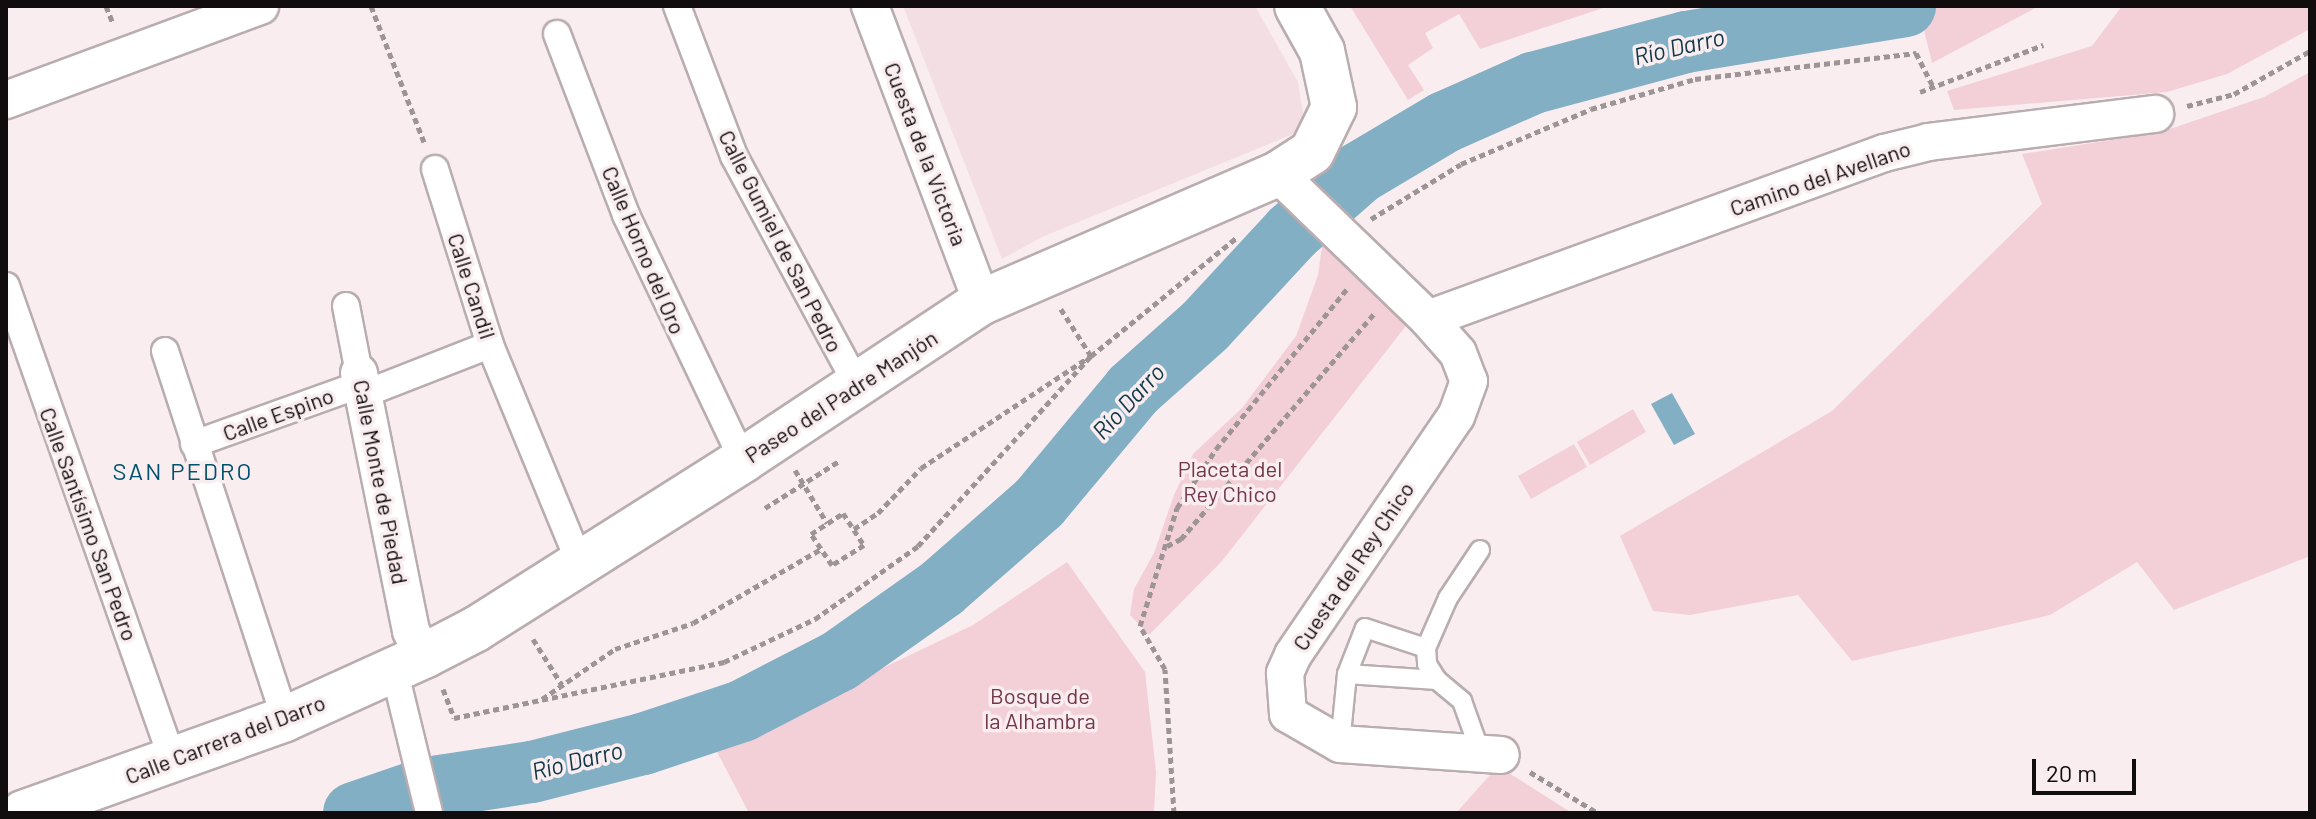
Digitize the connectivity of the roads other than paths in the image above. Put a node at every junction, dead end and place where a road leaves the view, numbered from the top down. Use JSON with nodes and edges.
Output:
{"nodes":[{"id":1,"x":260,"y":6,"type":"edge"},
{"id":2,"x":677,"y":6,"type":"edge"},
{"id":3,"x":870,"y":6,"type":"edge"},
{"id":4,"x":1297,"y":6,"type":"edge"},
{"id":5,"x":557,"y":34,"type":"dead end"},
{"id":6,"x":6,"y":100,"type":"edge"},
{"id":7,"x":2155,"y":114,"type":"road end"},
{"id":8,"x":435,"y":169,"type":"road end"},
{"id":9,"x":1290,"y":186,"type":"junction"},
{"id":10,"x":6,"y":286,"type":"edge"},
{"id":11,"x":982,"y":302,"type":"junction"},
{"id":12,"x":346,"y":306,"type":"dead end"},
{"id":13,"x":1428,"y":319,"type":"junction"},
{"id":14,"x":490,"y":345,"type":"junction"},
{"id":15,"x":165,"y":351,"type":"dead end"},
{"id":16,"x":362,"y":384,"type":"junction"},
{"id":17,"x":857,"y":384,"type":"junction"},
{"id":18,"x":194,"y":444,"type":"junction"},
{"id":19,"x":743,"y":460,"type":"junction"},
{"id":20,"x":1480,"y":550,"type":"dead end"},
{"id":21,"x":580,"y":563,"type":"junction"},
{"id":22,"x":1426,"y":648,"type":"junction"},
{"id":23,"x":418,"y":666,"type":"junction"},
{"id":24,"x":1347,"y":674,"type":"junction"},
{"id":25,"x":1437,"y":680,"type":"junction"},
{"id":26,"x":285,"y":719,"type":"junction"},
{"id":27,"x":1340,"y":744,"type":"junction"},
{"id":28,"x":1491,"y":755,"type":"joint"},
{"id":29,"x":173,"y":761,"type":"junction"},
{"id":30,"x":23,"y":813,"type":"edge"},
{"id":31,"x":429,"y":813,"type":"edge"}],
"edges":[{"from":1,"to":6,"type":"street"},
{"from":2,"to":17,"type":"street","name":"Calle Gumiel de San Pedro"},
{"from":3,"to":11,"type":"street","name":"Cuesta de la Victoria"},
{"from":4,"to":9,"type":"street","name":"Paseo del Padre Manjón"},
{"from":5,"to":19,"type":"street","name":"Calle Horno del Oro"},
{"from":7,"to":13,"type":"street","name":"Camino del Avellano"},
{"from":8,"to":14,"type":"street","name":"Calle Candil"},
{"from":9,"to":11,"type":"street","name":"Paseo del Padre Manjón"},
{"from":9,"to":13,"type":"street","name":"Cuesta del Rey Chico"},
{"from":10,"to":29,"type":"street","name":"Calle Santísimo San Pedro"},
{"from":11,"to":17,"type":"street","name":"Paseo del Padre Manjón"},
{"from":12,"to":16,"type":"street","name":"Calle Monte de Piedad"},
{"from":13,"to":27,"type":"street","name":"Cuesta del Rey Chico"},
{"from":14,"to":16,"type":"street","name":"Calle Espino"},
{"from":14,"to":21,"type":"street","name":"Calle Candil"},
{"from":15,"to":18,"type":"street"},
{"from":16,"to":18,"type":"street","name":"Calle Espino"},
{"from":16,"to":23,"type":"street","name":"Calle Monte de Piedad"},
{"from":17,"to":19,"type":"street","name":"Paseo del Padre Manjón"},
{"from":18,"to":26,"type":"street"},
{"from":19,"to":21,"type":"street","name":"Paseo del Padre Manjón"},
{"from":20,"to":22,"type":"lane"},
{"from":21,"to":23,"type":"street","name":"Paseo del Padre Manjón"},
{"from":22,"to":24,"type":"lane"},
{"from":22,"to":25,"type":"lane"},
{"from":23,"to":26,"type":"street","name":"Calle Carrera del Darro"},
{"from":23,"to":31,"type":"street"},
{"from":24,"to":25,"type":"lane"},
{"from":24,"to":27,"type":"lane"},
{"from":25,"to":28,"type":"lane"},
{"from":26,"to":29,"type":"street","name":"Calle Carrera del Darro"},
{"from":27,"to":28,"type":"street","name":"Cuesta del Rey Chico"},
{"from":29,"to":30,"type":"street","name":"Calle Carrera del Darro"}]}
